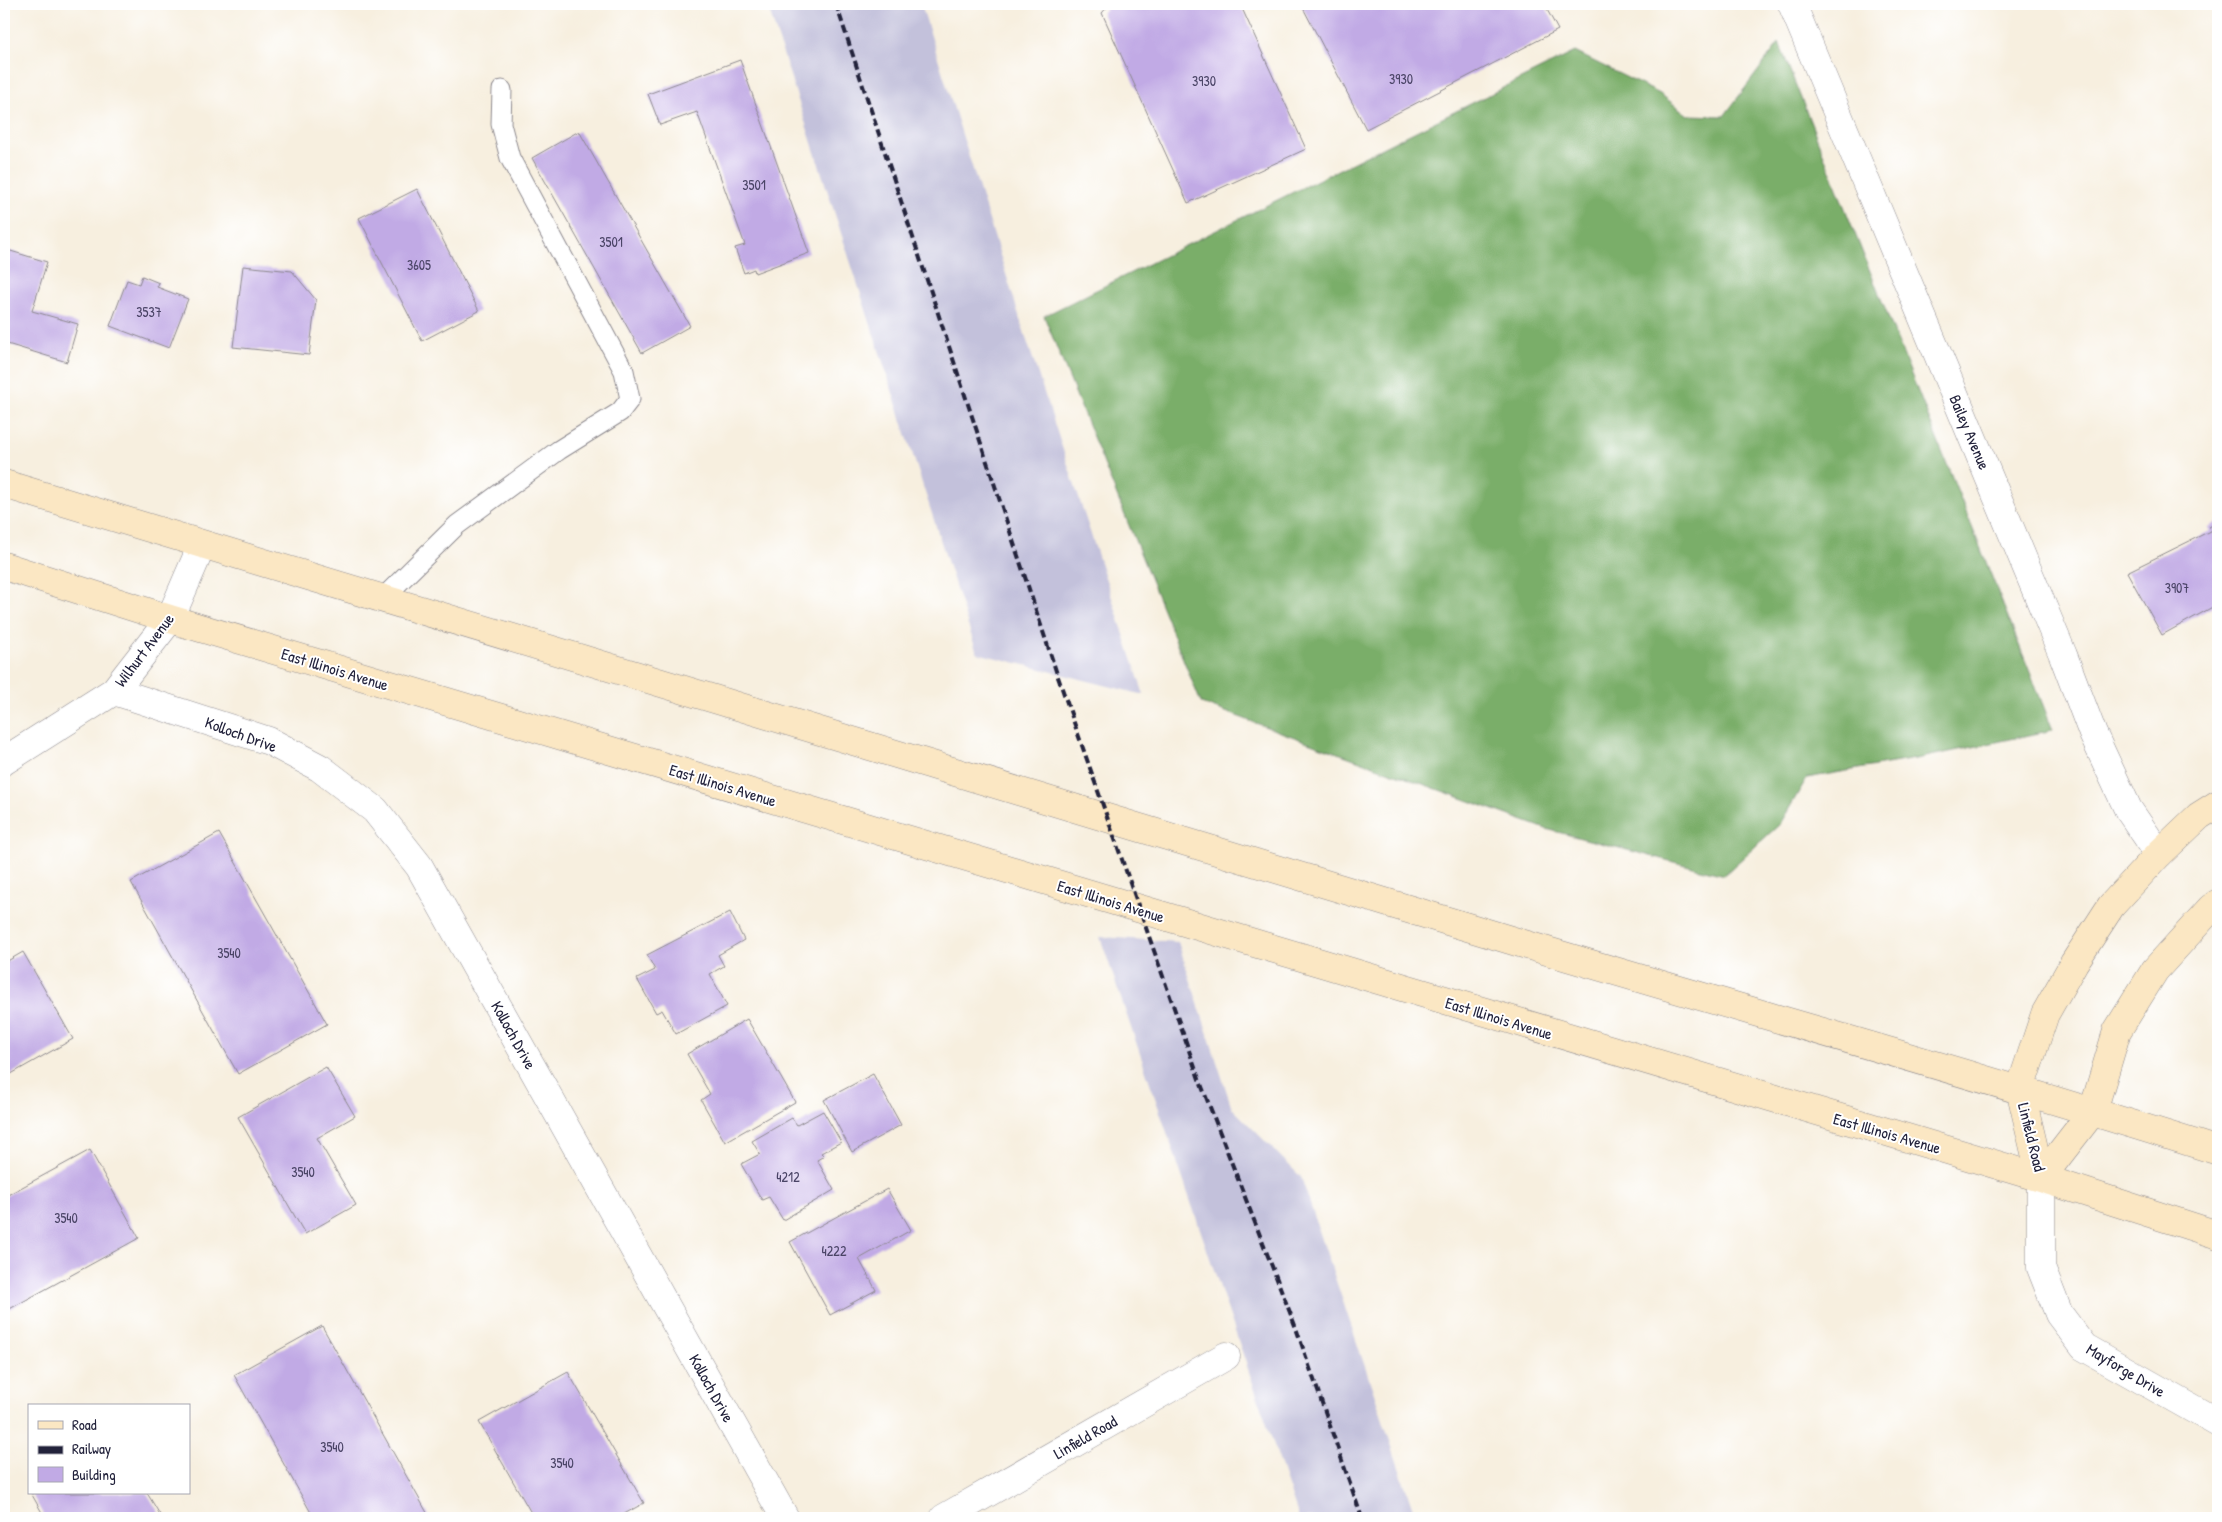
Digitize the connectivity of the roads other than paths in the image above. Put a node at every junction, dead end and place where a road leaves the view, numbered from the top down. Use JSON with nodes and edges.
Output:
{"nodes":[{"id":1,"x":1792,"y":4,"type":"edge"},
{"id":2,"x":502,"y":90,"type":"dead end"},
{"id":3,"x":4,"y":484,"type":"edge"},
{"id":4,"x":202,"y":546,"type":"junction"},
{"id":5,"x":4,"y":566,"type":"edge"},
{"id":6,"x":380,"y":601,"type":"junction"},
{"id":7,"x":170,"y":619,"type":"junction"},
{"id":8,"x":114,"y":691,"type":"junction"},
{"id":9,"x":4,"y":761,"type":"edge"},
{"id":10,"x":2218,"y":804,"type":"edge"},
{"id":11,"x":2159,"y":854,"type":"junction"},
{"id":12,"x":2218,"y":903,"type":"edge"},
{"id":13,"x":2020,"y":1089,"type":"junction"},
{"id":14,"x":2093,"y":1111,"type":"junction"},
{"id":15,"x":2218,"y":1151,"type":"edge"},
{"id":16,"x":2041,"y":1178,"type":"junction"},
{"id":17,"x":2218,"y":1235,"type":"edge"},
{"id":18,"x":1226,"y":1356,"type":"dead end"},
{"id":19,"x":2218,"y":1423,"type":"edge"},
{"id":20,"x":785,"y":1518,"type":"edge"},
{"id":21,"x":944,"y":1518,"type":"edge"}],
"edges":[{"from":1,"to":11,"type":"street","name":"Bailey Avenue"},
{"from":2,"to":6,"type":"lane"},
{"from":3,"to":4,"type":"main road"},
{"from":4,"to":6,"type":"main road"},
{"from":4,"to":7,"type":"street","name":"Wilhurt Avenue"},
{"from":5,"to":7,"type":"main road","name":"East Illinois Avenue"},
{"from":6,"to":13,"type":"main road"},
{"from":7,"to":8,"type":"street","name":"Wilhurt Avenue"},
{"from":7,"to":16,"type":"main road","name":"East Illinois Avenue"},
{"from":8,"to":9,"type":"street","name":"Wilhurt Avenue"},
{"from":8,"to":20,"type":"street","name":"Kolloch Drive"},
{"from":10,"to":11,"type":"main road","name":"Linfield Road"},
{"from":11,"to":13,"type":"main road","name":"Linfield Road"},
{"from":12,"to":14,"type":"main road","name":"Linfield Road"},
{"from":13,"to":14,"type":"main road"},
{"from":13,"to":16,"type":"main road","name":"Linfield Road"},
{"from":14,"to":15,"type":"main road"},
{"from":14,"to":16,"type":"main road","name":"Linfield Road"},
{"from":16,"to":17,"type":"main road","name":"East Illinois Avenue"},
{"from":16,"to":19,"type":"street","name":"Mayforge Drive"},
{"from":18,"to":21,"type":"street","name":"Linfield Road"}]}
